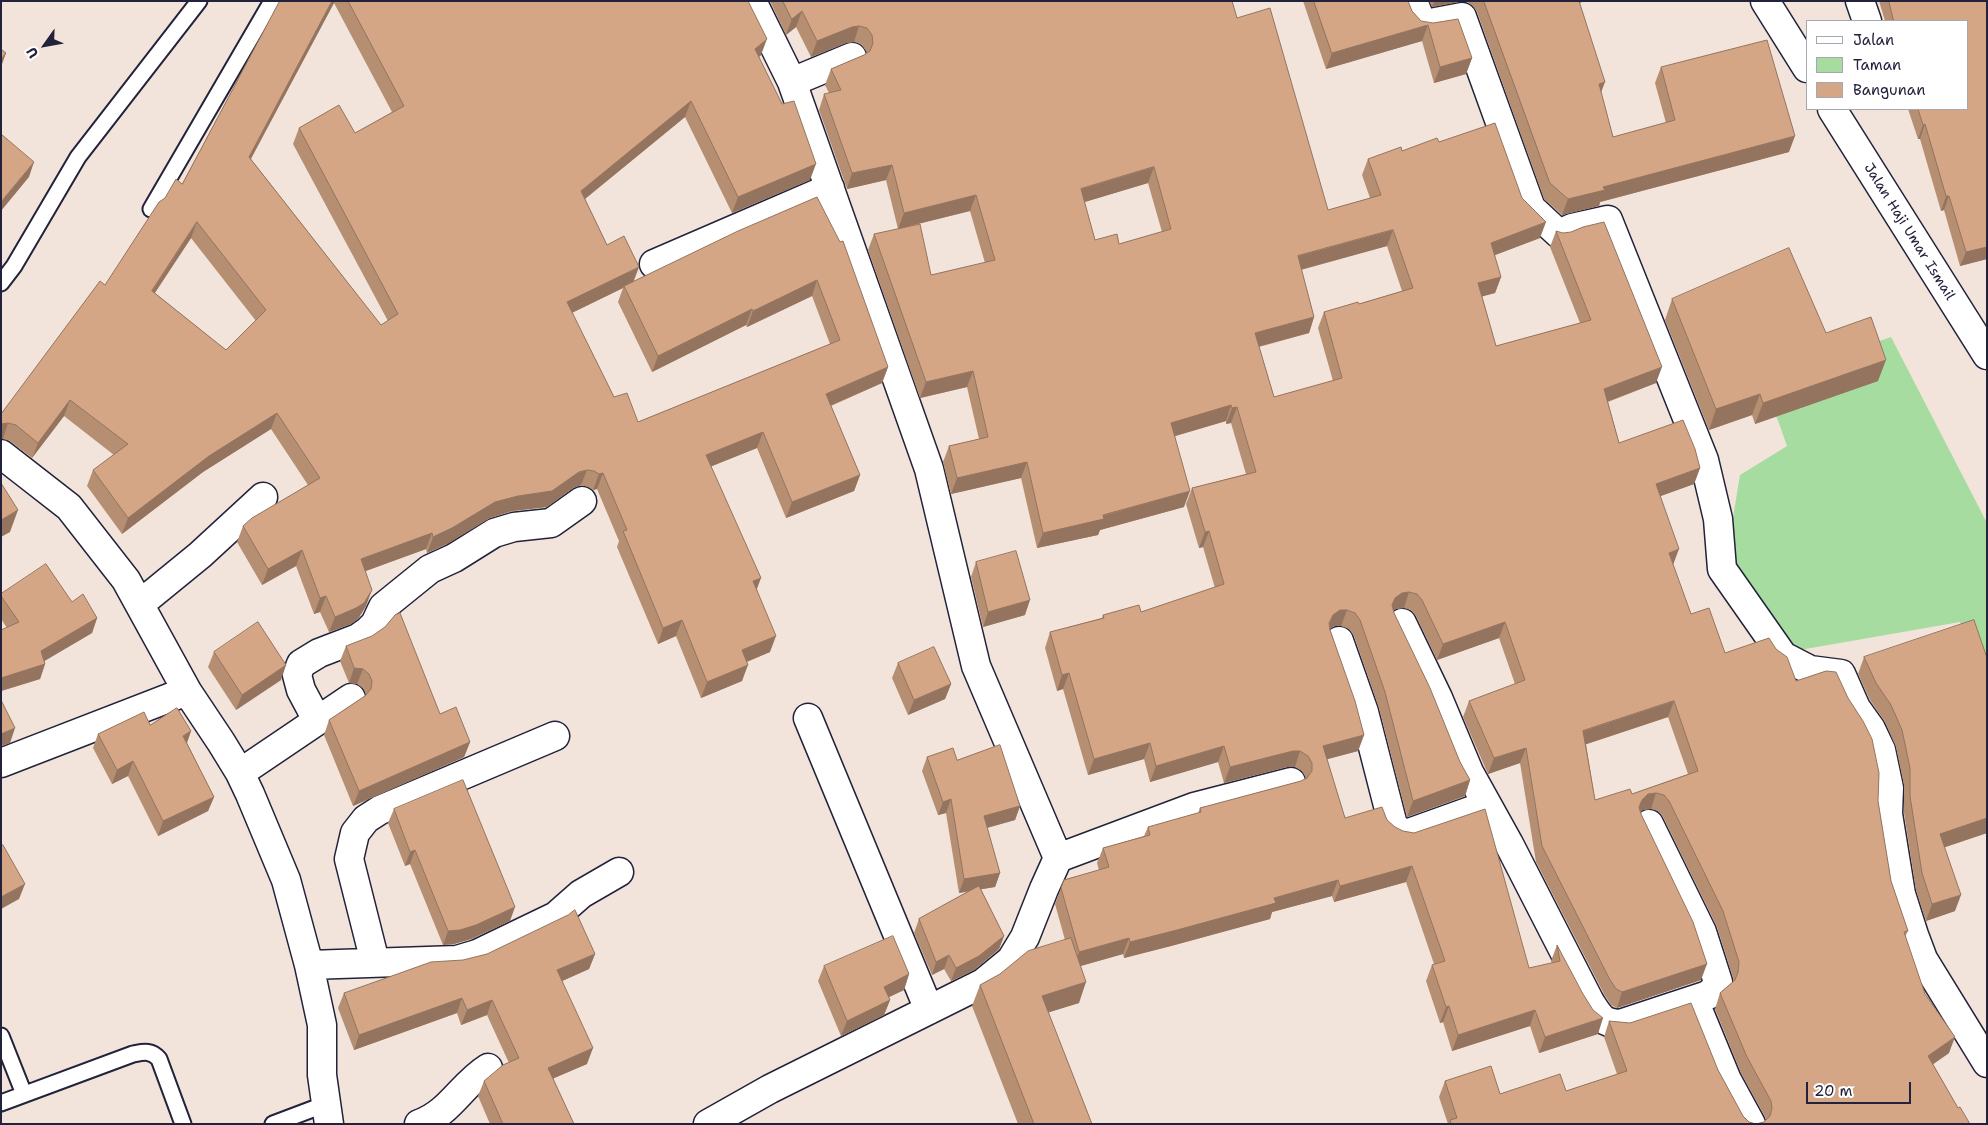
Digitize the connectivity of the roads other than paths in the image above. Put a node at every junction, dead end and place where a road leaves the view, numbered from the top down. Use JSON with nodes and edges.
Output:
{"nodes":[{"id":1,"x":199,"y":1,"type":"edge"},
{"id":2,"x":272,"y":1,"type":"edge"},
{"id":3,"x":752,"y":1,"type":"edge"},
{"id":4,"x":1413,"y":1,"type":"edge"},
{"id":5,"x":1765,"y":1,"type":"edge"},
{"id":6,"x":1860,"y":1,"type":"edge"},
{"id":7,"x":1867,"y":20,"type":"edge"},
{"id":8,"x":852,"y":57,"type":"dead end"},
{"id":9,"x":1806,"y":66,"type":"edge"},
{"id":10,"x":792,"y":82,"type":"junction"},
{"id":11,"x":1833,"y":110,"type":"edge"},
{"id":12,"x":830,"y":188,"type":"junction"},
{"id":13,"x":151,"y":208,"type":"dead end"},
{"id":14,"x":654,"y":264,"type":"dead end"},
{"id":15,"x":1,"y":283,"type":"edge"},
{"id":16,"x":1987,"y":355,"type":"edge"},
{"id":17,"x":1,"y":454,"type":"edge"},
{"id":18,"x":263,"y":498,"type":"dead end"},
{"id":19,"x":582,"y":502,"type":"dead end"},
{"id":20,"x":140,"y":604,"type":"junction"},
{"id":21,"x":1402,"y":623,"type":"dead end"},
{"id":22,"x":1339,"y":641,"type":"dead end"},
{"id":23,"x":186,"y":691,"type":"junction"},
{"id":24,"x":351,"y":698,"type":"dead end"},
{"id":25,"x":808,"y":718,"type":"dead end"},
{"id":26,"x":317,"y":720,"type":"junction"},
{"id":27,"x":555,"y":736,"type":"dead end"},
{"id":28,"x":1,"y":762,"type":"edge"},
{"id":29,"x":240,"y":772,"type":"junction"},
{"id":30,"x":1291,"y":782,"type":"edge"},
{"id":31,"x":1487,"y":805,"type":"junction"},
{"id":32,"x":1649,"y":824,"type":"dead end"},
{"id":33,"x":1058,"y":858,"type":"junction"},
{"id":34,"x":619,"y":872,"type":"dead end"},
{"id":35,"x":375,"y":962,"type":"junction"},
{"id":36,"x":309,"y":966,"type":"junction"},
{"id":37,"x":1694,"y":1000,"type":"junction"},
{"id":38,"x":929,"y":1010,"type":"junction"},
{"id":39,"x":1,"y":1036,"type":"edge"},
{"id":40,"x":1987,"y":1063,"type":"edge"},
{"id":41,"x":488,"y":1068,"type":"dead end"},
{"id":42,"x":24,"y":1094,"type":"junction"},
{"id":43,"x":1,"y":1103,"type":"edge"},
{"id":44,"x":328,"y":1114,"type":"edge"},
{"id":45,"x":183,"y":1124,"type":"edge"},
{"id":46,"x":273,"y":1124,"type":"edge"},
{"id":47,"x":419,"y":1124,"type":"edge"},
{"id":48,"x":708,"y":1124,"type":"edge"},
{"id":49,"x":1751,"y":1124,"type":"edge"}],
"edges":[{"from":1,"to":15,"type":"lane"},
{"from":2,"to":13,"type":"lane"},
{"from":3,"to":10,"type":"street"},
{"from":4,"to":40,"type":"street"},
{"from":5,"to":9,"type":"street"},
{"from":6,"to":7,"type":"street"},
{"from":8,"to":10,"type":"street"},
{"from":10,"to":12,"type":"street"},
{"from":11,"to":16,"type":"street","name":"Jalan Haji Umar Ismail"},
{"from":12,"to":14,"type":"street"},
{"from":12,"to":33,"type":"street"},
{"from":17,"to":20,"type":"street"},
{"from":18,"to":20,"type":"street"},
{"from":19,"to":26,"type":"street"},
{"from":20,"to":23,"type":"street"},
{"from":21,"to":31,"type":"street"},
{"from":22,"to":31,"type":"street"},
{"from":23,"to":28,"type":"street"},
{"from":23,"to":29,"type":"street"},
{"from":24,"to":26,"type":"street"},
{"from":25,"to":38,"type":"street"},
{"from":26,"to":29,"type":"street"},
{"from":27,"to":35,"type":"street"},
{"from":29,"to":36,"type":"street"},
{"from":30,"to":33,"type":"street"},
{"from":31,"to":37,"type":"street"},
{"from":32,"to":37,"type":"street"},
{"from":33,"to":38,"type":"street"},
{"from":34,"to":35,"type":"street"},
{"from":35,"to":36,"type":"street"},
{"from":36,"to":44,"type":"street"},
{"from":37,"to":49,"type":"street"},
{"from":38,"to":48,"type":"street"},
{"from":39,"to":42,"type":"lane"},
{"from":41,"to":47,"type":"street"},
{"from":42,"to":43,"type":"lane"},
{"from":42,"to":45,"type":"lane"},
{"from":44,"to":46,"type":"lane"}]}
